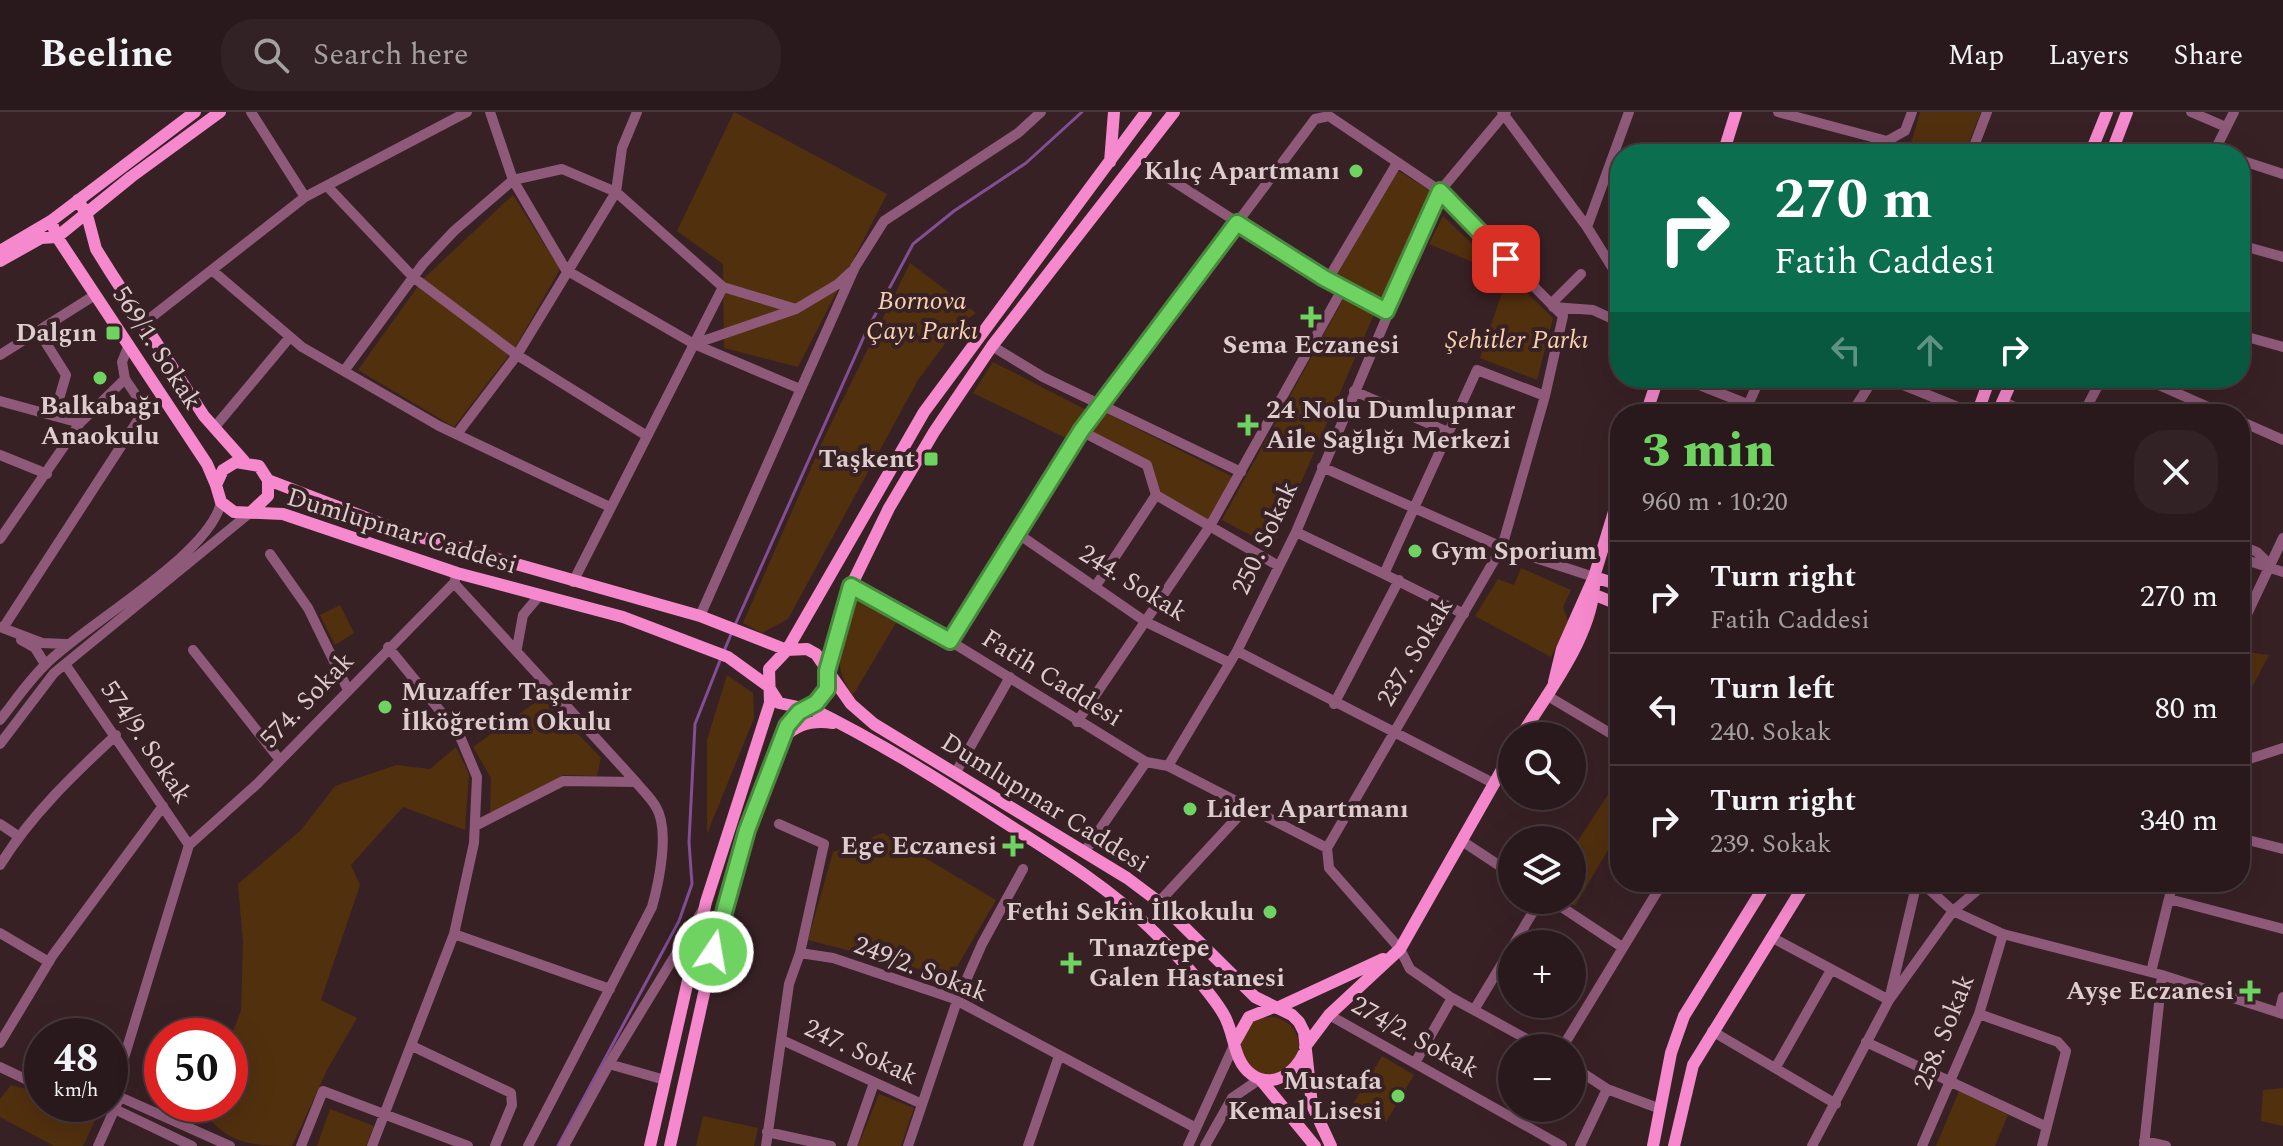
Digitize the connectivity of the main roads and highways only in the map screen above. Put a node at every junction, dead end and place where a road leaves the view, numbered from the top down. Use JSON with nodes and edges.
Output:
{"nodes":[{"id":1,"x":195,"y":112,"type":"edge"},
{"id":2,"x":220,"y":112,"type":"edge"},
{"id":3,"x":1114,"y":112,"type":"edge"},
{"id":4,"x":1146,"y":112,"type":"edge"},
{"id":5,"x":1174,"y":112,"type":"edge"},
{"id":6,"x":1736,"y":112,"type":"edge"},
{"id":7,"x":2107,"y":112,"type":"edge"},
{"id":8,"x":2127,"y":112,"type":"edge"},
{"id":9,"x":1726,"y":144,"type":"edge"},
{"id":10,"x":2094,"y":144,"type":"edge"},
{"id":11,"x":2115,"y":144,"type":"edge"},
{"id":12,"x":1109,"y":166,"type":"junction"},
{"id":13,"x":78,"y":200,"type":"junction"},
{"id":14,"x":87,"y":215,"type":"junction"},
{"id":15,"x":51,"y":221,"type":"junction"},
{"id":16,"x":57,"y":237,"type":"junction"},
{"id":17,"x":0,"y":251,"type":"edge"},
{"id":18,"x":0,"y":261,"type":"edge"},
{"id":19,"x":244,"y":461,"type":"junction"},
{"id":20,"x":268,"y":480,"type":"junction"},
{"id":21,"x":216,"y":485,"type":"junction"},
{"id":22,"x":251,"y":512,"type":"junction"},
{"id":23,"x":1610,"y":525,"type":"edge"},
{"id":24,"x":1594,"y":577,"type":"junction"},
{"id":25,"x":1610,"y":582,"type":"edge"},
{"id":26,"x":1595,"y":595,"type":"junction"},
{"id":27,"x":1610,"y":601,"type":"edge"},
{"id":28,"x":787,"y":650,"type":"junction"},
{"id":29,"x":728,"y":657,"type":"junction"},
{"id":30,"x":827,"y":671,"type":"junction"},
{"id":31,"x":1554,"y":682,"type":"junction"},
{"id":32,"x":768,"y":686,"type":"junction"},
{"id":33,"x":808,"y":707,"type":"junction"},
{"id":34,"x":1530,"y":722,"type":"edge"},
{"id":35,"x":762,"y":724,"type":"junction"},
{"id":36,"x":848,"y":726,"type":"junction"},
{"id":37,"x":783,"y":738,"type":"junction"},
{"id":38,"x":1498,"y":775,"type":"edge"},
{"id":39,"x":1760,"y":892,"type":"edge"},
{"id":40,"x":1800,"y":892,"type":"edge"},
{"id":41,"x":1398,"y":951,"type":"junction"},
{"id":42,"x":1275,"y":1008,"type":"junction"},
{"id":43,"x":1235,"y":1042,"type":"junction"},
{"id":44,"x":1305,"y":1049,"type":"junction"},
{"id":45,"x":1260,"y":1079,"type":"junction"},
{"id":46,"x":650,"y":1146,"type":"edge"},
{"id":47,"x":670,"y":1146,"type":"edge"},
{"id":48,"x":1315,"y":1146,"type":"edge"},
{"id":49,"x":1331,"y":1146,"type":"edge"},
{"id":50,"x":1653,"y":1146,"type":"edge"},
{"id":51,"x":1674,"y":1146,"type":"edge"}],
"edges":[{"from":1,"to":13,"type":"main road"},
{"from":2,"to":14,"type":"main road"},
{"from":3,"to":12,"type":"main road"},
{"from":4,"to":12,"type":"main road"},
{"from":5,"to":30,"type":"main road"},
{"from":6,"to":9,"type":"main road"},
{"from":7,"to":10,"type":"main road"},
{"from":8,"to":11,"type":"main road"},
{"from":12,"to":28,"type":"main road"},
{"from":13,"to":14,"type":"main road","name":"569/1. Sokak"},
{"from":13,"to":15,"type":"main road"},
{"from":14,"to":16,"type":"main road"},
{"from":14,"to":19,"type":"main road","name":"569/1. Sokak"},
{"from":15,"to":16,"type":"main road","name":"569/1. Sokak"},
{"from":15,"to":17,"type":"main road"},
{"from":16,"to":18,"type":"main road"},
{"from":16,"to":21,"type":"main road","name":"569/1. Sokak"},
{"from":19,"to":20,"type":"main road"},
{"from":19,"to":21,"type":"main road"},
{"from":20,"to":22,"type":"main road"},
{"from":20,"to":28,"type":"main road","name":"Dumlupınar Caddesi"},
{"from":21,"to":22,"type":"main road"},
{"from":22,"to":29,"type":"main road","name":"Dumlupınar Caddesi"},
{"from":23,"to":24,"type":"main road"},
{"from":24,"to":25,"type":"main road"},
{"from":24,"to":26,"type":"main road"},
{"from":24,"to":31,"type":"main road"},
{"from":26,"to":27,"type":"main road"},
{"from":26,"to":31,"type":"main road"},
{"from":28,"to":30,"type":"main road"},
{"from":28,"to":32,"type":"main road"},
{"from":29,"to":32,"type":"main road","name":"Dumlupınar Caddesi"},
{"from":29,"to":35,"type":"main road","name":"Dumlupınar Caddesi"},
{"from":30,"to":33,"type":"main road"},
{"from":30,"to":42,"type":"main road","name":"Dumlupınar Caddesi"},
{"from":31,"to":34,"type":"main road"},
{"from":32,"to":33,"type":"main road"},
{"from":32,"to":35,"type":"main road"},
{"from":33,"to":36,"type":"main road","name":"Dumlupınar Caddesi"},
{"from":33,"to":37,"type":"main road"},
{"from":35,"to":46,"type":"main road"},
{"from":36,"to":37,"type":"main road","name":"Dumlupınar Caddesi"},
{"from":36,"to":43,"type":"main road","name":"Dumlupınar Caddesi"},
{"from":37,"to":47,"type":"main road"},
{"from":38,"to":41,"type":"main road"},
{"from":39,"to":50,"type":"main road"},
{"from":40,"to":51,"type":"main road"},
{"from":41,"to":42,"type":"main road"},
{"from":41,"to":44,"type":"main road"},
{"from":42,"to":43,"type":"main road"},
{"from":42,"to":44,"type":"main road"},
{"from":43,"to":45,"type":"main road"},
{"from":44,"to":45,"type":"main road"},
{"from":44,"to":49,"type":"main road"},
{"from":45,"to":48,"type":"main road"}]}
